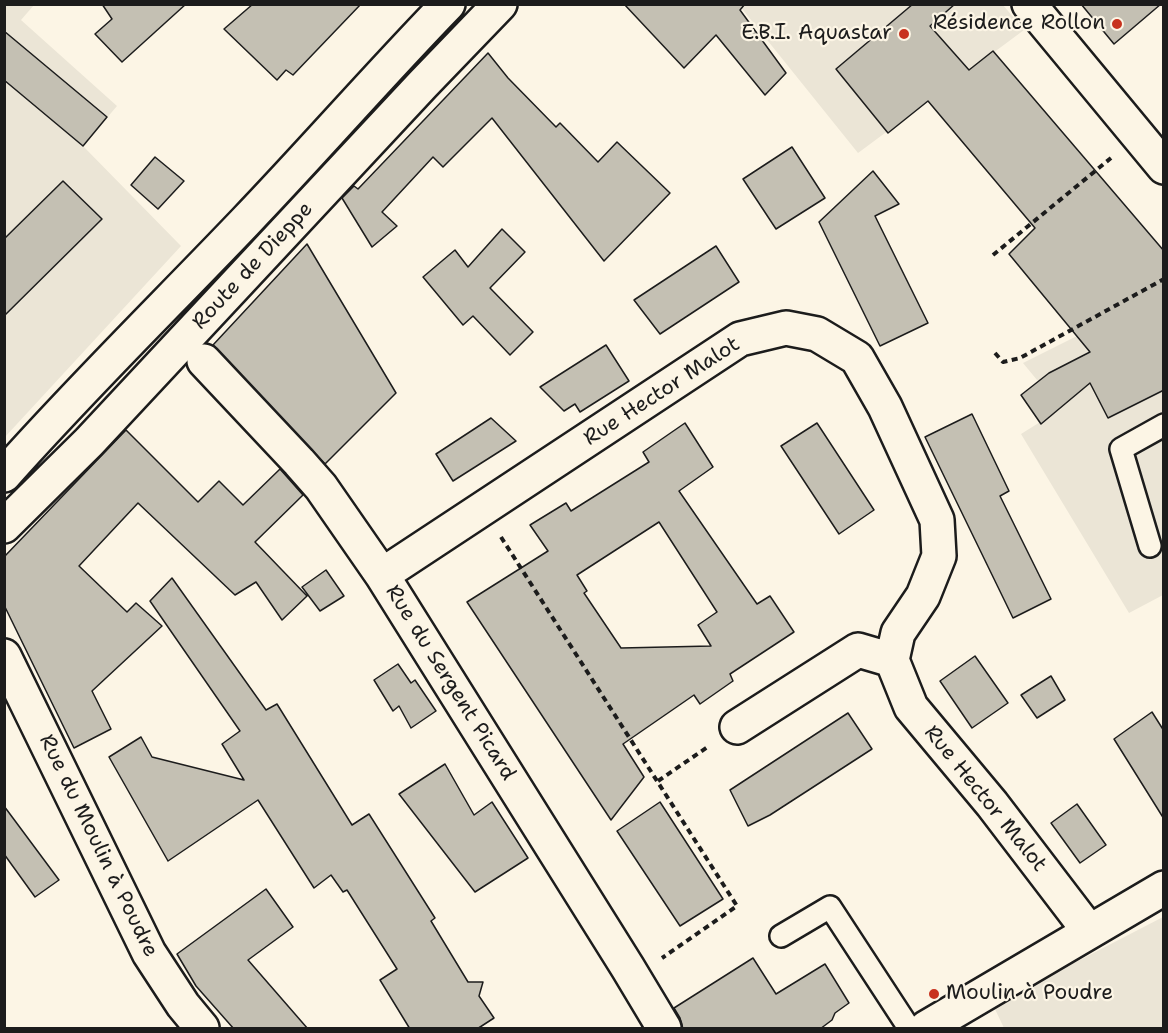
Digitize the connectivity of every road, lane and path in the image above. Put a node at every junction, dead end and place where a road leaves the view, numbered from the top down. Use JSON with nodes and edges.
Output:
{"nodes":[{"id":1,"x":448,"y":4,"type":"edge"},
{"id":2,"x":1029,"y":4,"type":"edge"},
{"id":3,"x":496,"y":6,"type":"edge"},
{"id":4,"x":1138,"y":136,"type":"junction"},
{"id":5,"x":1164,"y":167,"type":"edge"},
{"id":6,"x":993,"y":255,"type":"dead end"},
{"id":7,"x":1164,"y":279,"type":"edge"},
{"id":8,"x":995,"y":354,"type":"dead end"},
{"id":9,"x":204,"y":361,"type":"dead end"},
{"id":10,"x":1164,"y":425,"type":"edge"},
{"id":11,"x":4,"y":475,"type":"edge"},
{"id":12,"x":483,"y":509,"type":"junction"},
{"id":13,"x":4,"y":526,"type":"edge"},
{"id":14,"x":1150,"y":546,"type":"dead end"},
{"id":15,"x":382,"y":575,"type":"junction"},
{"id":16,"x":4,"y":656,"type":"edge"},
{"id":17,"x":892,"y":660,"type":"junction"},
{"id":18,"x":737,"y":727,"type":"joint"},
{"id":19,"x":658,"y":781,"type":"junction"},
{"id":20,"x":1164,"y":888,"type":"edge"},
{"id":21,"x":1089,"y":932,"type":"junction"},
{"id":22,"x":781,"y":936,"type":"dead end"},
{"id":23,"x":634,"y":978,"type":"junction"},
{"id":24,"x":202,"y":1029,"type":"edge"},
{"id":25,"x":664,"y":1029,"type":"edge"},
{"id":26,"x":909,"y":1029,"type":"edge"},
{"id":27,"x":926,"y":1029,"type":"edge"}],
"edges":[{"from":1,"to":11,"type":"street","name":"Route de Dieppe"},
{"from":2,"to":4,"type":"street"},
{"from":3,"to":13,"type":"street","name":"Route de Dieppe"},
{"from":4,"to":5,"type":"street"},
{"from":4,"to":6,"type":"path"},
{"from":7,"to":8,"type":"path"},
{"from":9,"to":15,"type":"street","name":"Rue du Sergent Picard"},
{"from":10,"to":14,"type":"lane"},
{"from":12,"to":15,"type":"street","name":"Rue Hector Malot"},
{"from":12,"to":17,"type":"street","name":"Rue Hector Malot"},
{"from":12,"to":19,"type":"path"},
{"from":15,"to":23,"type":"street","name":"Rue du Sergent Picard"},
{"from":16,"to":24,"type":"street","name":"Rue du Moulin à Poudre"},
{"from":17,"to":18,"type":"street"},
{"from":17,"to":21,"type":"street","name":"Rue Hector Malot"},
{"from":18,"to":19,"type":"path"},
{"from":19,"to":23,"type":"path"},
{"from":20,"to":21,"type":"street"},
{"from":21,"to":27,"type":"street"},
{"from":22,"to":26,"type":"lane"},
{"from":23,"to":25,"type":"street","name":"Rue du Sergent Picard"}]}
